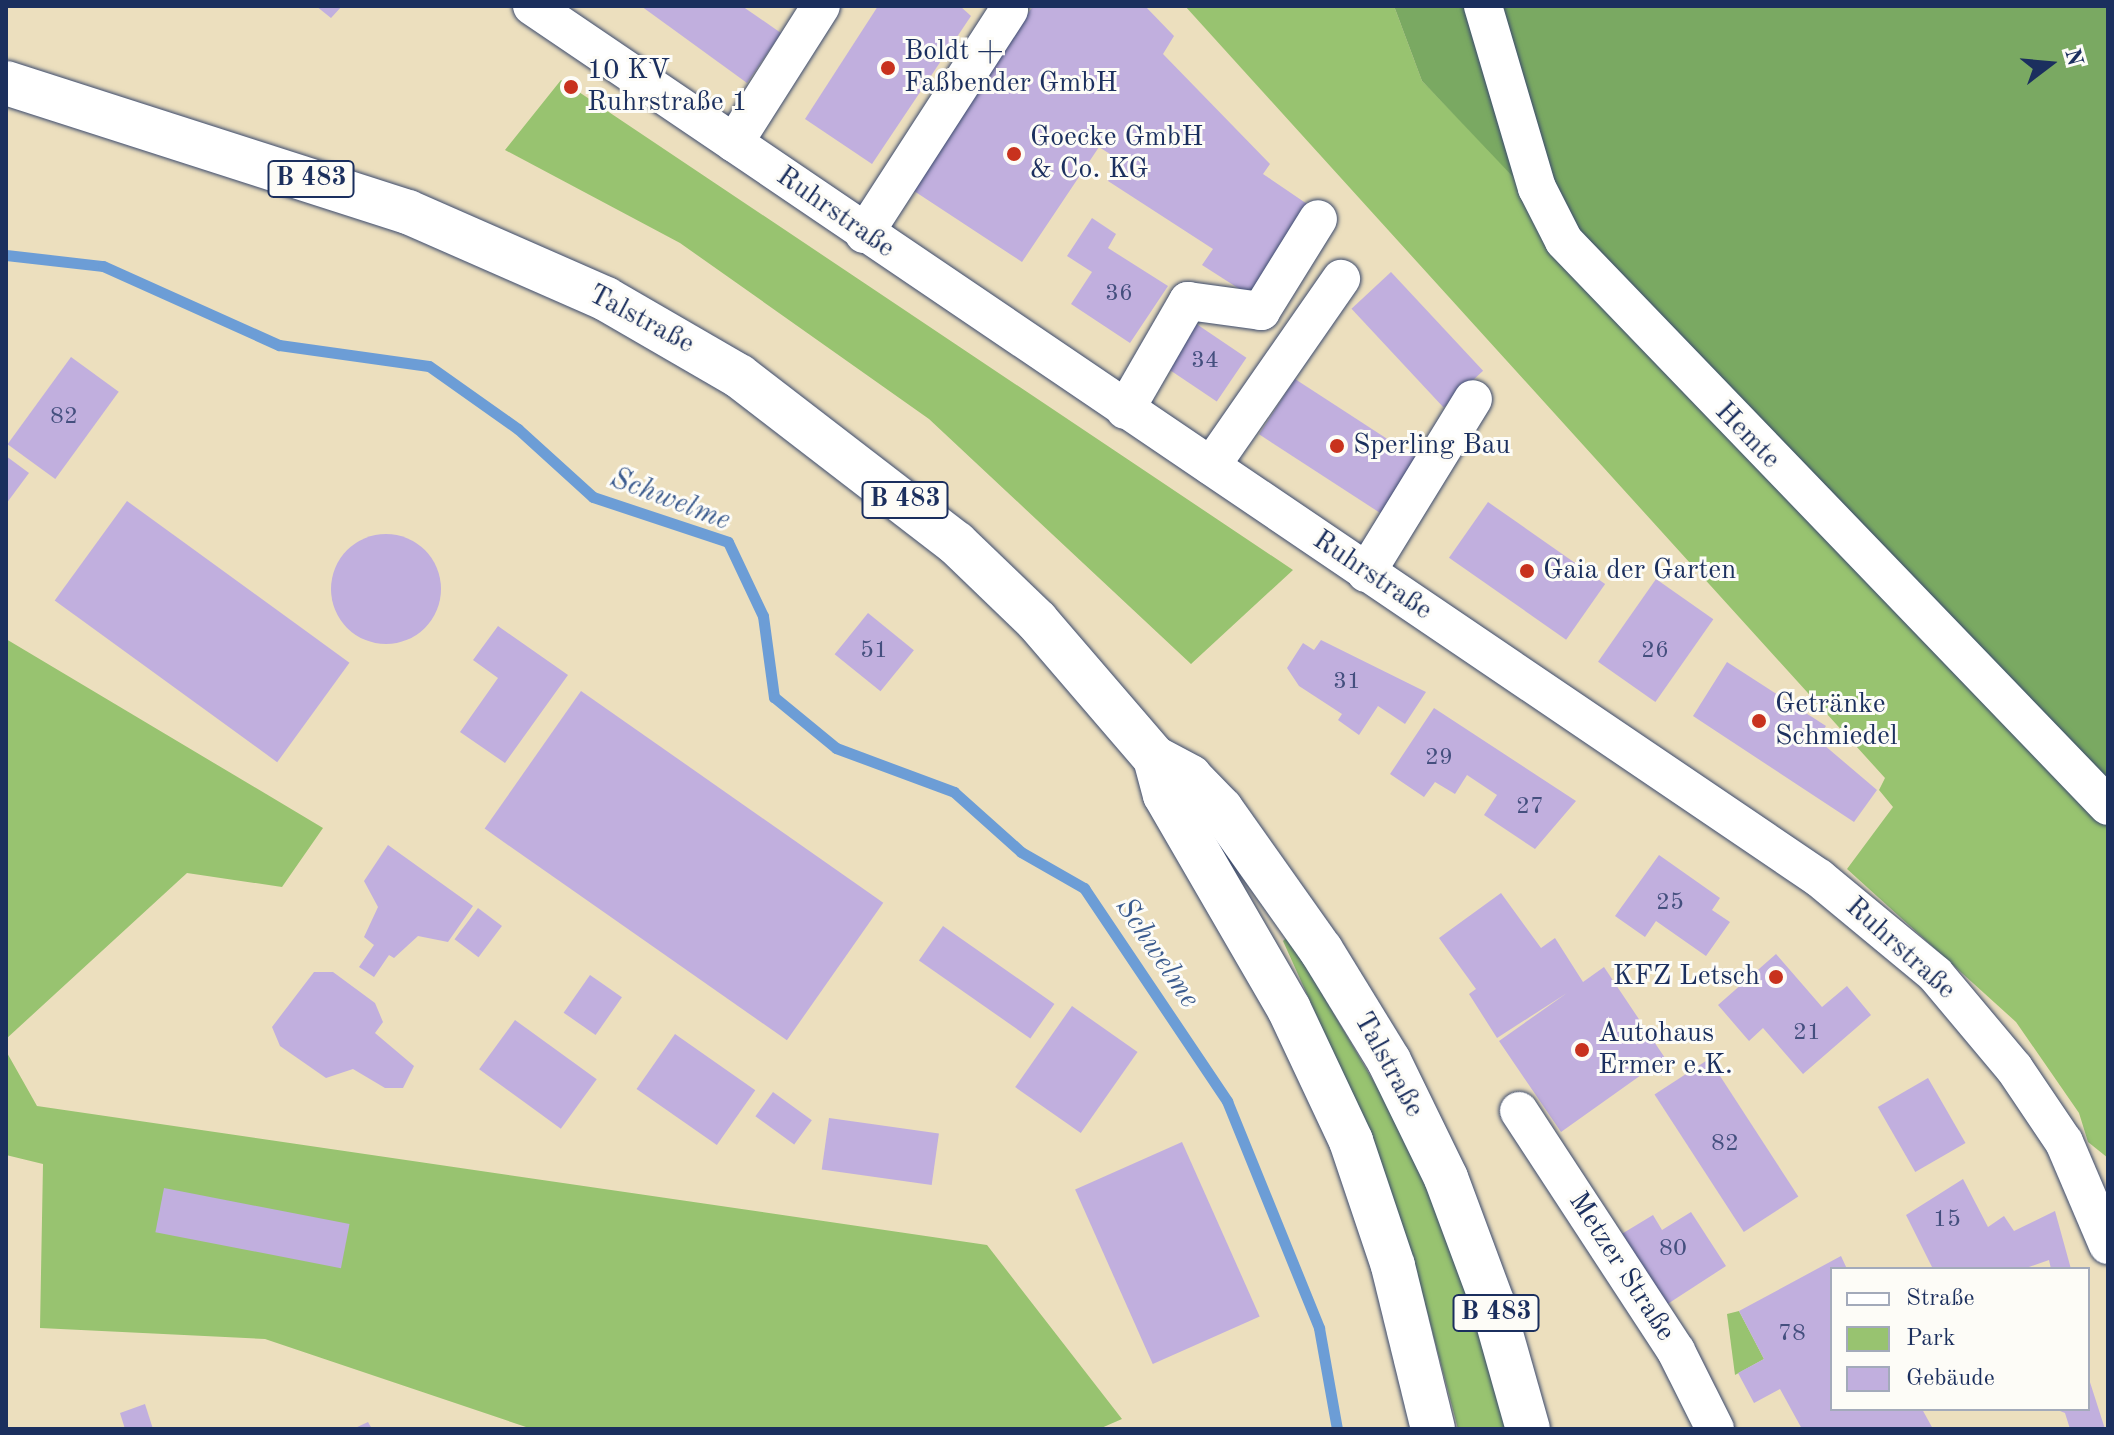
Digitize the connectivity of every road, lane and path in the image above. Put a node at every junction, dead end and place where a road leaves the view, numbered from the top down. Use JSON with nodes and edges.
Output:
{"nodes":[{"id":1,"x":532,"y":6,"type":"edge"},
{"id":2,"x":821,"y":6,"type":"edge"},
{"id":3,"x":1483,"y":6,"type":"edge"},
{"id":4,"x":1009,"y":10,"type":"dead end"},
{"id":5,"x":6,"y":83,"type":"edge"},
{"id":6,"x":734,"y":143,"type":"junction"},
{"id":7,"x":1318,"y":219,"type":"dead end"},
{"id":8,"x":864,"y":234,"type":"junction"},
{"id":9,"x":1341,"y":279,"type":"dead end"},
{"id":10,"x":1473,"y":399,"type":"dead end"},
{"id":11,"x":1125,"y":410,"type":"junction"},
{"id":12,"x":1211,"y":466,"type":"junction"},
{"id":13,"x":1366,"y":573,"type":"junction"},
{"id":14,"x":1155,"y":758,"type":"junction"},
{"id":15,"x":2108,"y":806,"type":"edge"},
{"id":16,"x":1519,"y":1111,"type":"dead end"},
{"id":17,"x":2105,"y":1224,"type":"edge"},
{"id":18,"x":1433,"y":1429,"type":"edge"},
{"id":19,"x":1528,"y":1429,"type":"edge"},
{"id":20,"x":1715,"y":1429,"type":"edge"}],
"edges":[{"from":1,"to":6,"type":"street","name":"Ruhrstraße"},
{"from":2,"to":6,"type":"street"},
{"from":3,"to":15,"type":"street","name":"Hemte"},
{"from":4,"to":8,"type":"street"},
{"from":5,"to":14,"type":"main road","name":"Talstraße","number":"B 483"},
{"from":6,"to":8,"type":"street","name":"Ruhrstraße"},
{"from":7,"to":11,"type":"street"},
{"from":8,"to":11,"type":"street","name":"Ruhrstraße"},
{"from":9,"to":12,"type":"street"},
{"from":10,"to":13,"type":"street"},
{"from":11,"to":12,"type":"street","name":"Ruhrstraße"},
{"from":12,"to":13,"type":"street","name":"Ruhrstraße"},
{"from":13,"to":17,"type":"street","name":"Ruhrstraße"},
{"from":14,"to":18,"type":"main road","name":"Talstraße","number":"B 483"},
{"from":14,"to":19,"type":"main road","name":"Talstraße","number":"B 483"},
{"from":16,"to":20,"type":"street","name":"Metzer Straße"}]}
